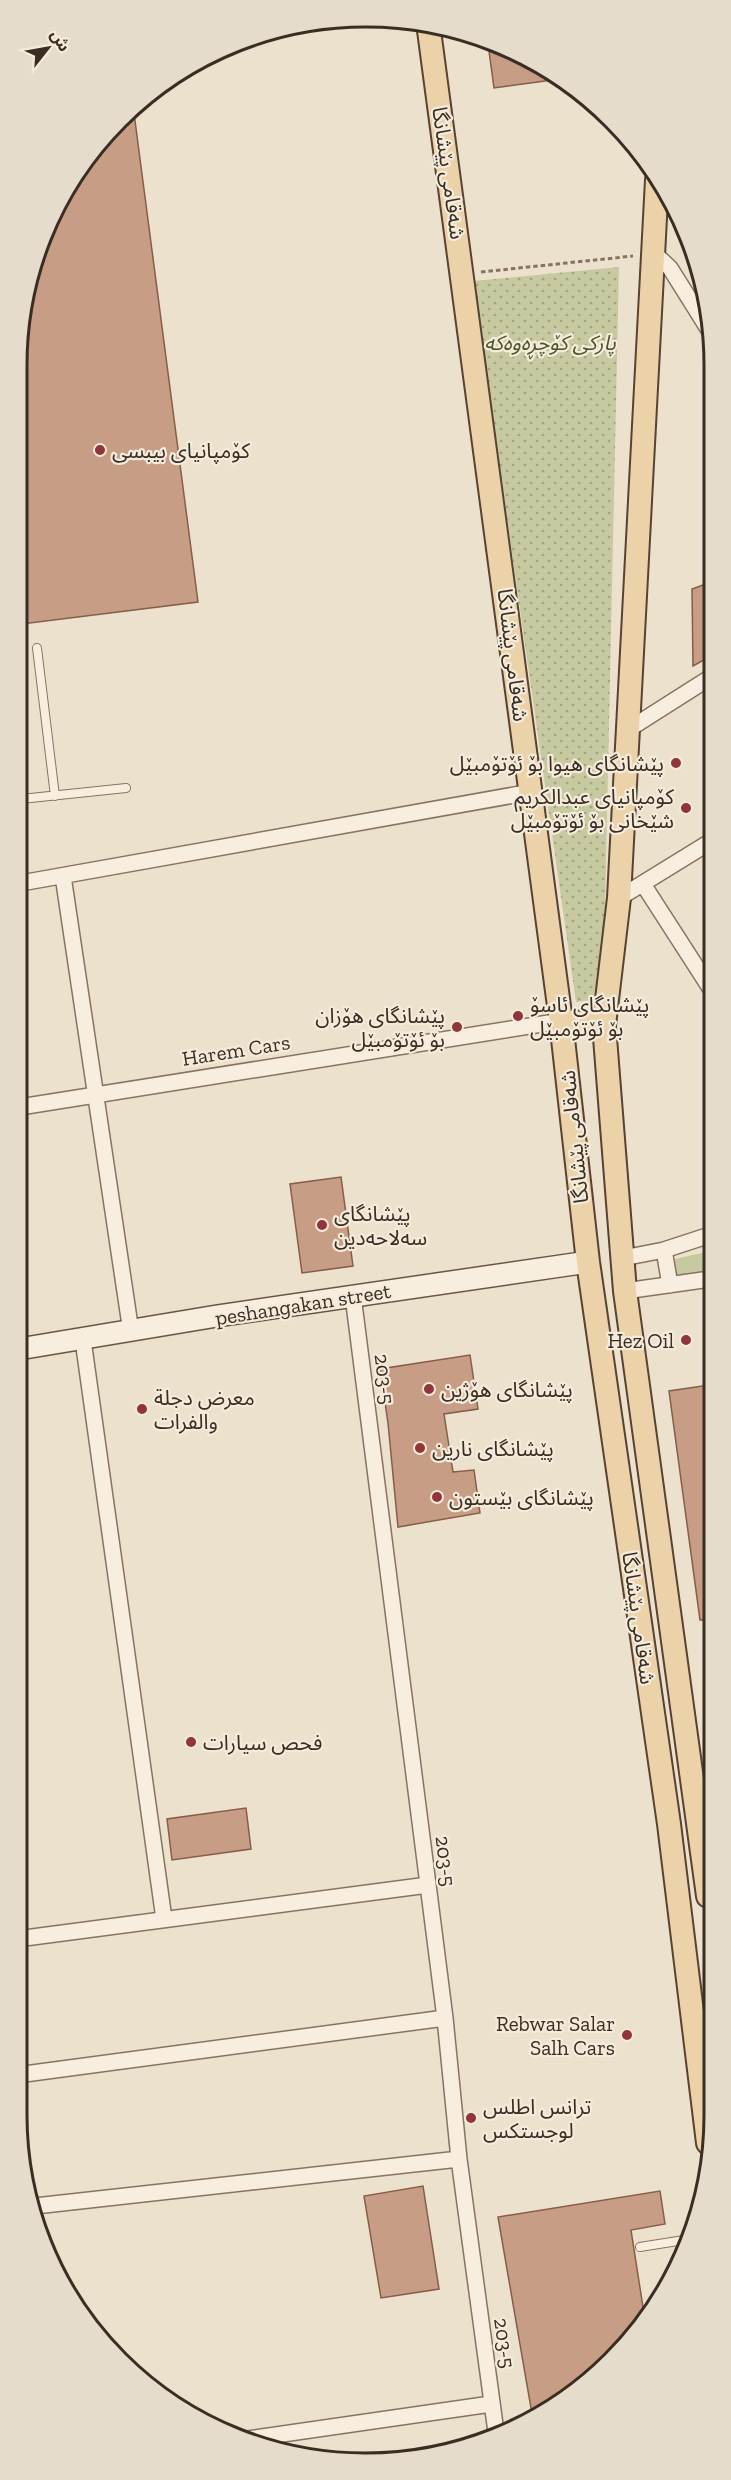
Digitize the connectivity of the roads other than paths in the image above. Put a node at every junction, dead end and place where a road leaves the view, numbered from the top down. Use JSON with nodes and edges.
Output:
{"nodes":[{"id":1,"x":429,"y":34,"type":"edge"},
{"id":2,"x":657,"y":192,"type":"edge"},
{"id":3,"x":655,"y":254,"type":"junction"},
{"id":4,"x":700,"y":318,"type":"edge"},
{"id":5,"x":37,"y":648,"type":"dead end"},
{"id":6,"x":704,"y":681,"type":"edge"},
{"id":7,"x":626,"y":731,"type":"junction"},
{"id":8,"x":126,"y":788,"type":"dead end"},
{"id":9,"x":531,"y":792,"type":"junction"},
{"id":10,"x":55,"y":796,"type":"junction"},
{"id":11,"x":27,"y":798,"type":"edge"},
{"id":12,"x":704,"y":846,"type":"edge"},
{"id":13,"x":63,"y":876,"type":"junction"},
{"id":14,"x":27,"y":882,"type":"edge"},
{"id":15,"x":643,"y":884,"type":"junction"},
{"id":16,"x":619,"y":898,"type":"junction"},
{"id":17,"x":704,"y":979,"type":"edge"},
{"id":18,"x":561,"y":1021,"type":"junction"},
{"id":19,"x":604,"y":1025,"type":"junction"},
{"id":20,"x":96,"y":1093,"type":"junction"},
{"id":21,"x":27,"y":1106,"type":"edge"},
{"id":22,"x":704,"y":1237,"type":"edge"},
{"id":23,"x":664,"y":1250,"type":"junction"},
{"id":24,"x":623,"y":1258,"type":"junction"},
{"id":25,"x":588,"y":1262,"type":"junction"},
{"id":26,"x":704,"y":1279,"type":"edge"},
{"id":27,"x":670,"y":1285,"type":"junction"},
{"id":28,"x":625,"y":1291,"type":"junction"},
{"id":29,"x":353,"y":1296,"type":"junction"},
{"id":30,"x":132,"y":1332,"type":"junction"},
{"id":31,"x":83,"y":1340,"type":"junction"},
{"id":32,"x":27,"y":1348,"type":"edge"},
{"id":33,"x":698,"y":1820,"type":"junction"},
{"id":34,"x":669,"y":1824,"type":"junction"},
{"id":35,"x":704,"y":1866,"type":"edge"},
{"id":36,"x":428,"y":1885,"type":"junction"},
{"id":37,"x":164,"y":1919,"type":"junction"},
{"id":38,"x":27,"y":1938,"type":"edge"},
{"id":39,"x":445,"y":2018,"type":"junction"},
{"id":40,"x":27,"y":2074,"type":"edge"},
{"id":41,"x":704,"y":2110,"type":"edge"},
{"id":42,"x":459,"y":2159,"type":"junction"},
{"id":43,"x":40,"y":2205,"type":"edge"},
{"id":44,"x":679,"y":2241,"type":"edge"},
{"id":45,"x":640,"y":2247,"type":"dead end"},
{"id":46,"x":492,"y":2404,"type":"junction"},
{"id":47,"x":495,"y":2427,"type":"edge"},
{"id":48,"x":263,"y":2437,"type":"edge"}],
"edges":[{"from":1,"to":9,"type":"main road","name":"شەقامی پێشانگا"},
{"from":2,"to":3,"type":"main road","name":"شەقامی پێشانگا"},
{"from":3,"to":4,"type":"street"},
{"from":3,"to":7,"type":"main road","name":"شەقامی پێشانگا"},
{"from":5,"to":10,"type":"lane"},
{"from":6,"to":7,"type":"street"},
{"from":7,"to":16,"type":"main road","name":"شەقامی پێشانگا"},
{"from":8,"to":10,"type":"lane"},
{"from":9,"to":13,"type":"street"},
{"from":9,"to":18,"type":"main road","name":"شەقامی پێشانگا"},
{"from":10,"to":11,"type":"lane"},
{"from":12,"to":15,"type":"street"},
{"from":13,"to":14,"type":"street"},
{"from":13,"to":20,"type":"street"},
{"from":15,"to":16,"type":"street"},
{"from":15,"to":17,"type":"street"},
{"from":16,"to":19,"type":"main road","name":"شەقامی پێشانگا"},
{"from":18,"to":19,"type":"main road"},
{"from":18,"to":20,"type":"street","name":"Harem Cars"},
{"from":18,"to":25,"type":"main road","name":"شەقامی پێشانگا"},
{"from":19,"to":24,"type":"main road","name":"شەقامی پێشانگا"},
{"from":20,"to":21,"type":"street","name":"Harem Cars"},
{"from":20,"to":30,"type":"street"},
{"from":22,"to":23,"type":"street"},
{"from":23,"to":24,"type":"street"},
{"from":23,"to":27,"type":"street"},
{"from":24,"to":28,"type":"main road","name":"شەقامی پێشانگا"},
{"from":25,"to":29,"type":"street","name":"peshangakan street"},
{"from":25,"to":34,"type":"main road","name":"شەقامی پێشانگا"},
{"from":26,"to":27,"type":"street"},
{"from":27,"to":28,"type":"street"},
{"from":28,"to":33,"type":"main road","name":"شەقامی پێشانگا"},
{"from":29,"to":30,"type":"street","name":"peshangakan street"},
{"from":29,"to":36,"type":"street","name":"203-5"},
{"from":30,"to":31,"type":"street","name":"peshangakan street"},
{"from":31,"to":32,"type":"street","name":"peshangakan street"},
{"from":31,"to":37,"type":"street"},
{"from":33,"to":34,"type":"main road"},
{"from":33,"to":35,"type":"main road","name":"شەقامی پێشانگا"},
{"from":34,"to":41,"type":"main road","name":"شەقامی پێشانگا"},
{"from":36,"to":37,"type":"street"},
{"from":36,"to":39,"type":"street","name":"203-5"},
{"from":37,"to":38,"type":"street"},
{"from":39,"to":40,"type":"street"},
{"from":39,"to":42,"type":"street","name":"203-5"},
{"from":42,"to":43,"type":"street"},
{"from":42,"to":46,"type":"street","name":"203-5"},
{"from":44,"to":45,"type":"lane"},
{"from":46,"to":47,"type":"street","name":"203-5"},
{"from":46,"to":48,"type":"street"}]}
